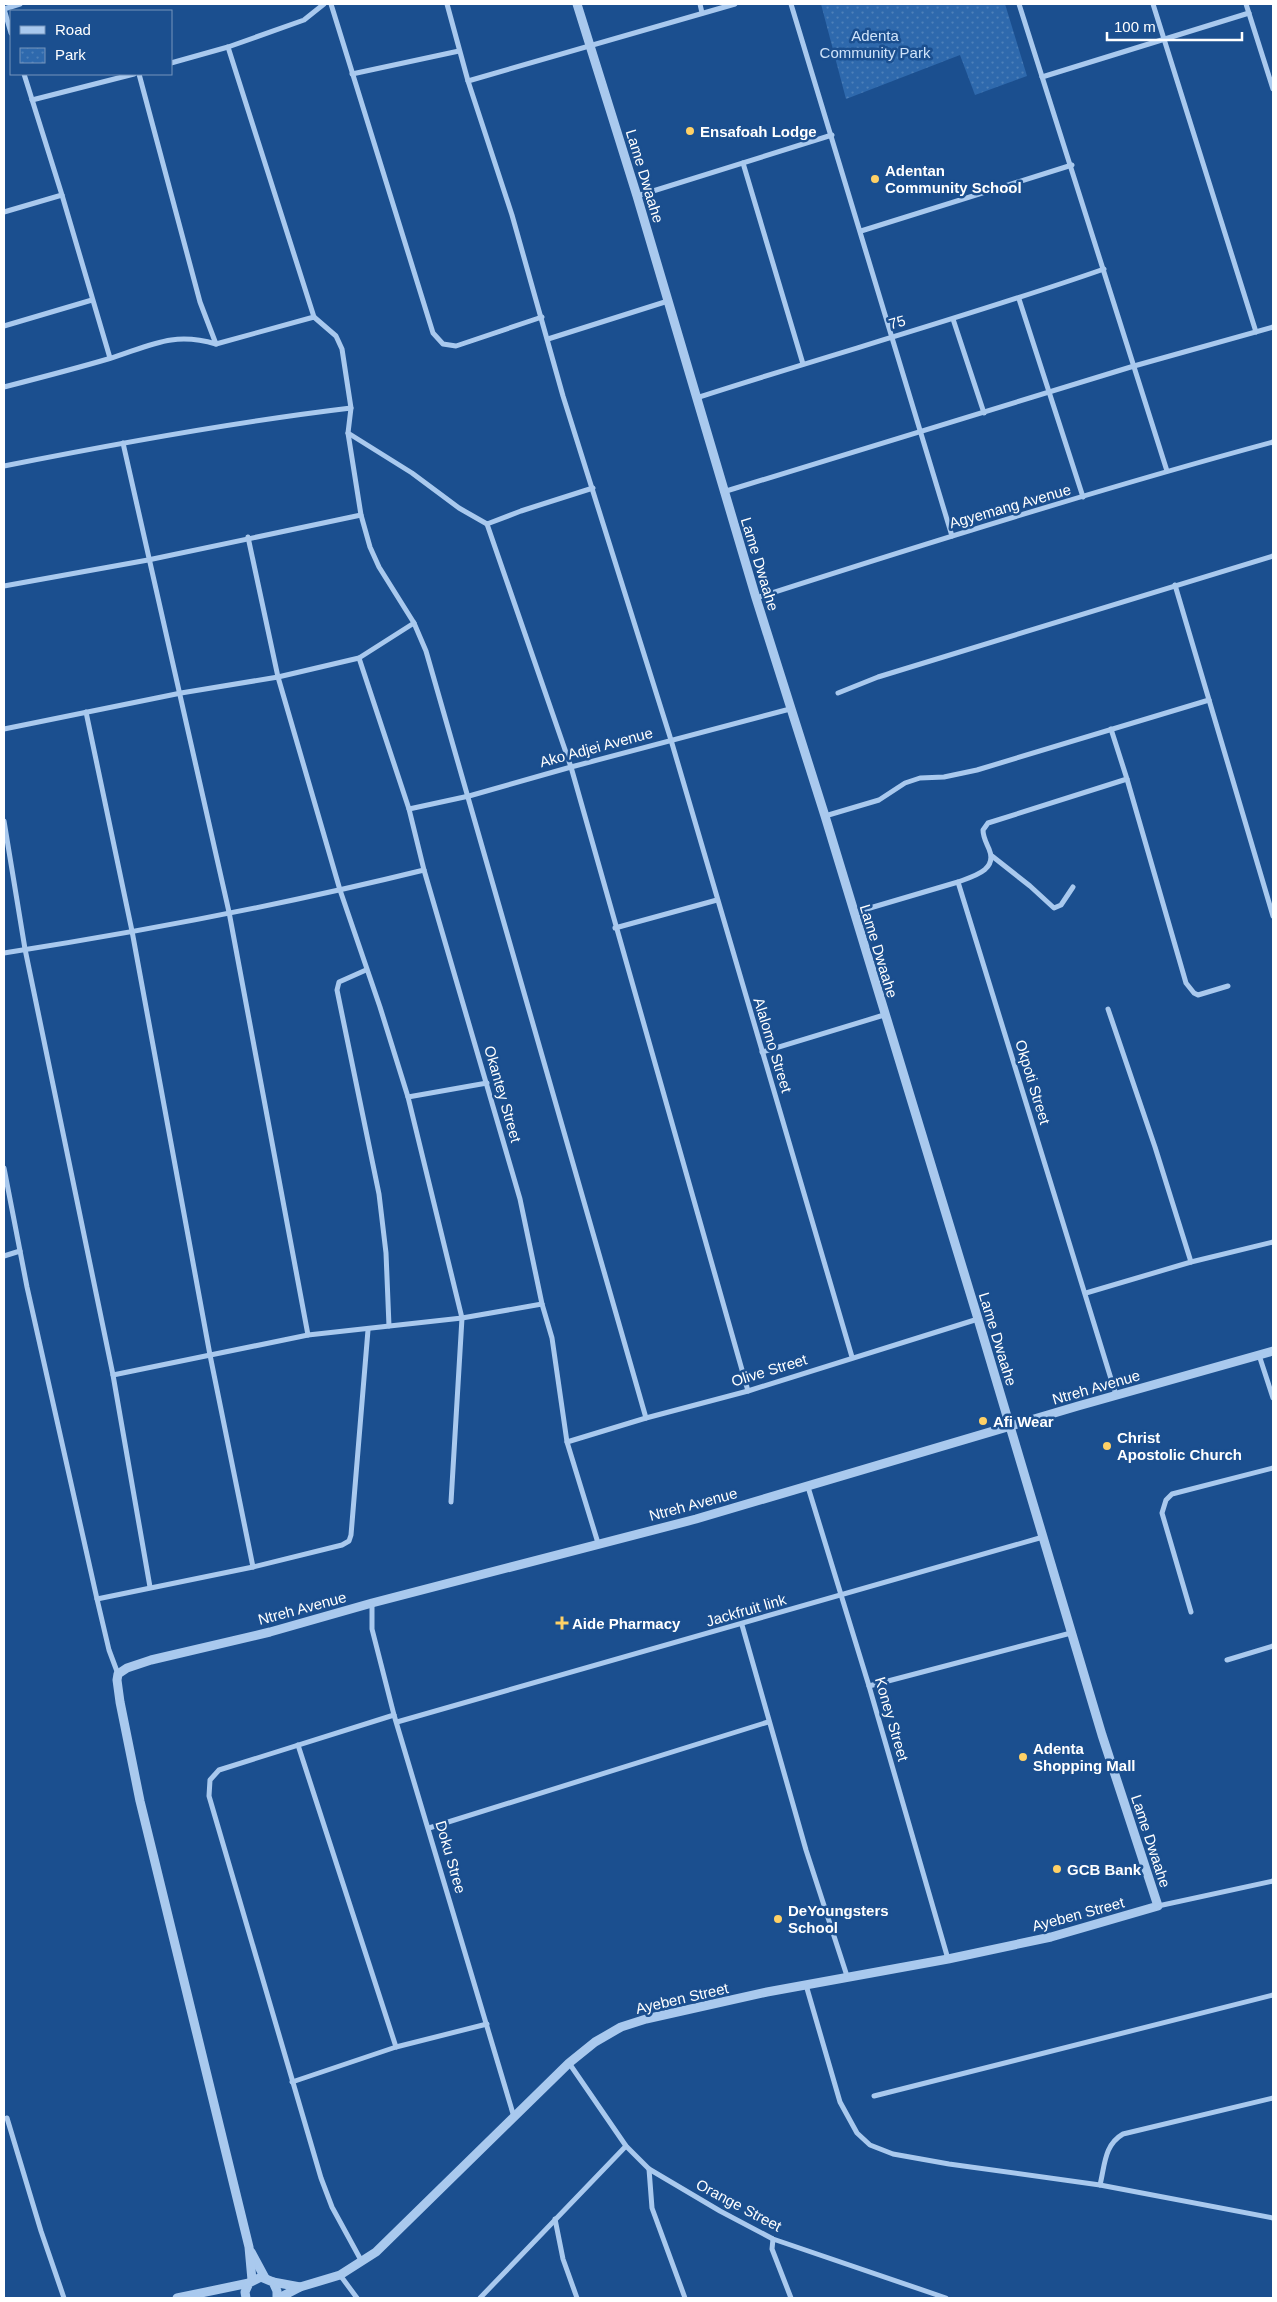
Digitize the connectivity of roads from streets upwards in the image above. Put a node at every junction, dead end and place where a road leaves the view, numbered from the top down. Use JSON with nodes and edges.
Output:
{"nodes":[{"id":1,"x":20,"y":4,"type":"edge"},
{"id":2,"x":324,"y":4,"type":"edge"},
{"id":3,"x":331,"y":4,"type":"edge"},
{"id":4,"x":447,"y":4,"type":"edge"},
{"id":5,"x":577,"y":4,"type":"edge"},
{"id":6,"x":700,"y":4,"type":"edge"},
{"id":7,"x":735,"y":4,"type":"edge"},
{"id":8,"x":791,"y":4,"type":"edge"},
{"id":9,"x":1020,"y":4,"type":"edge"},
{"id":10,"x":1153,"y":4,"type":"edge"},
{"id":11,"x":1246,"y":4,"type":"edge"},
{"id":12,"x":4,"y":9,"type":"edge"},
{"id":13,"x":702,"y":13,"type":"junction"},
{"id":14,"x":1249,"y":13,"type":"junction"},
{"id":15,"x":10,"y":30,"type":"edge"},
{"id":16,"x":1164,"y":39,"type":"junction"},
{"id":17,"x":228,"y":47,"type":"junction"},
{"id":18,"x":589,"y":47,"type":"junction"},
{"id":19,"x":459,"y":51,"type":"junction"},
{"id":20,"x":172,"y":63,"type":"edge"},
{"id":21,"x":352,"y":74,"type":"junction"},
{"id":22,"x":24,"y":75,"type":"edge"},
{"id":23,"x":130,"y":75,"type":"edge"},
{"id":24,"x":139,"y":75,"type":"edge"},
{"id":25,"x":1042,"y":77,"type":"junction"},
{"id":26,"x":468,"y":81,"type":"junction"},
{"id":27,"x":1273,"y":89,"type":"edge"},
{"id":28,"x":32,"y":100,"type":"junction"},
{"id":29,"x":832,"y":136,"type":"junction"},
{"id":30,"x":743,"y":163,"type":"junction"},
{"id":31,"x":1072,"y":165,"type":"junction"},
{"id":32,"x":62,"y":195,"type":"junction"},
{"id":33,"x":637,"y":196,"type":"junction"},
{"id":34,"x":4,"y":212,"type":"edge"},
{"id":35,"x":860,"y":231,"type":"junction"},
{"id":36,"x":1104,"y":269,"type":"junction"},
{"id":37,"x":1019,"y":299,"type":"junction"},
{"id":38,"x":92,"y":300,"type":"junction"},
{"id":39,"x":668,"y":301,"type":"junction"},
{"id":40,"x":314,"y":317,"type":"junction"},
{"id":41,"x":542,"y":318,"type":"junction"},
{"id":42,"x":953,"y":319,"type":"junction"},
{"id":43,"x":4,"y":326,"type":"edge"},
{"id":44,"x":1273,"y":327,"type":"edge"},
{"id":45,"x":1256,"y":332,"type":"junction"},
{"id":46,"x":892,"y":336,"type":"junction"},
{"id":47,"x":548,"y":339,"type":"junction"},
{"id":48,"x":216,"y":344,"type":"junction"},
{"id":49,"x":110,"y":358,"type":"junction"},
{"id":50,"x":803,"y":364,"type":"junction"},
{"id":51,"x":1134,"y":366,"type":"junction"},
{"id":52,"x":4,"y":387,"type":"edge"},
{"id":53,"x":1049,"y":394,"type":"junction"},
{"id":54,"x":696,"y":398,"type":"junction"},
{"id":55,"x":351,"y":408,"type":"junction"},
{"id":56,"x":984,"y":413,"type":"junction"},
{"id":57,"x":921,"y":432,"type":"junction"},
{"id":58,"x":348,"y":433,"type":"junction"},
{"id":59,"x":1273,"y":442,"type":"edge"},
{"id":60,"x":123,"y":443,"type":"junction"},
{"id":61,"x":4,"y":466,"type":"edge"},
{"id":62,"x":1167,"y":471,"type":"junction"},
{"id":63,"x":593,"y":488,"type":"junction"},
{"id":64,"x":724,"y":492,"type":"junction"},
{"id":65,"x":1082,"y":497,"type":"junction"},
{"id":66,"x":361,"y":515,"type":"junction"},
{"id":67,"x":487,"y":524,"type":"junction"},
{"id":68,"x":952,"y":536,"type":"junction"},
{"id":69,"x":248,"y":537,"type":"junction"},
{"id":70,"x":1273,"y":558,"type":"edge"},
{"id":71,"x":148,"y":560,"type":"junction"},
{"id":72,"x":1175,"y":585,"type":"junction"},
{"id":73,"x":4,"y":586,"type":"edge"},
{"id":74,"x":756,"y":598,"type":"junction"},
{"id":75,"x":414,"y":623,"type":"junction"},
{"id":76,"x":359,"y":658,"type":"junction"},
{"id":77,"x":278,"y":677,"type":"junction"},
{"id":78,"x":181,"y":692,"type":"junction"},
{"id":79,"x":838,"y":693,"type":"dead end"},
{"id":80,"x":1209,"y":700,"type":"junction"},
{"id":81,"x":790,"y":709,"type":"junction"},
{"id":82,"x":86,"y":712,"type":"junction"},
{"id":83,"x":4,"y":728,"type":"edge"},
{"id":84,"x":1111,"y":729,"type":"junction"},
{"id":85,"x":670,"y":740,"type":"junction"},
{"id":86,"x":571,"y":767,"type":"junction"},
{"id":87,"x":1127,"y":778,"type":"junction"},
{"id":88,"x":469,"y":796,"type":"junction"},
{"id":89,"x":409,"y":810,"type":"junction"},
{"id":90,"x":825,"y":816,"type":"junction"},
{"id":91,"x":4,"y":821,"type":"edge"},
{"id":92,"x":992,"y":856,"type":"junction"},
{"id":93,"x":424,"y":870,"type":"junction"},
{"id":94,"x":958,"y":882,"type":"junction"},
{"id":95,"x":1072,"y":887,"type":"dead end"},
{"id":96,"x":340,"y":890,"type":"junction"},
{"id":97,"x":717,"y":900,"type":"junction"},
{"id":98,"x":229,"y":912,"type":"junction"},
{"id":99,"x":853,"y":913,"type":"junction"},
{"id":100,"x":1273,"y":916,"type":"edge"},
{"id":101,"x":615,"y":928,"type":"junction"},
{"id":102,"x":132,"y":932,"type":"junction"},
{"id":103,"x":25,"y":949,"type":"junction"},
{"id":104,"x":4,"y":953,"type":"edge"},
{"id":105,"x":366,"y":970,"type":"junction"},
{"id":106,"x":1228,"y":986,"type":"dead end"},
{"id":107,"x":1108,"y":1009,"type":"dead end"},
{"id":108,"x":884,"y":1015,"type":"junction"},
{"id":109,"x":762,"y":1052,"type":"junction"},
{"id":110,"x":487,"y":1083,"type":"junction"},
{"id":111,"x":408,"y":1097,"type":"junction"},
{"id":112,"x":4,"y":1168,"type":"edge"},
{"id":113,"x":1273,"y":1242,"type":"edge"},
{"id":114,"x":20,"y":1251,"type":"junction"},
{"id":115,"x":4,"y":1256,"type":"edge"},
{"id":116,"x":1191,"y":1262,"type":"junction"},
{"id":117,"x":1086,"y":1293,"type":"junction"},
{"id":118,"x":542,"y":1304,"type":"junction"},
{"id":119,"x":462,"y":1318,"type":"junction"},
{"id":120,"x":978,"y":1319,"type":"junction"},
{"id":121,"x":389,"y":1326,"type":"junction"},
{"id":122,"x":368,"y":1330,"type":"junction"},
{"id":123,"x":308,"y":1334,"type":"junction"},
{"id":124,"x":1273,"y":1351,"type":"edge"},
{"id":125,"x":210,"y":1355,"type":"junction"},
{"id":126,"x":1259,"y":1355,"type":"junction"},
{"id":127,"x":852,"y":1357,"type":"junction"},
{"id":128,"x":114,"y":1375,"type":"junction"},
{"id":129,"x":748,"y":1391,"type":"junction"},
{"id":130,"x":1116,"y":1395,"type":"junction"},
{"id":131,"x":1273,"y":1398,"type":"edge"},
{"id":132,"x":646,"y":1418,"type":"junction"},
{"id":133,"x":1010,"y":1427,"type":"junction"},
{"id":134,"x":567,"y":1442,"type":"junction"},
{"id":135,"x":1273,"y":1468,"type":"edge"},
{"id":136,"x":808,"y":1487,"type":"junction"},
{"id":137,"x":451,"y":1502,"type":"dead end"},
{"id":138,"x":1043,"y":1537,"type":"junction"},
{"id":139,"x":598,"y":1543,"type":"junction"},
{"id":140,"x":253,"y":1567,"type":"junction"},
{"id":141,"x":150,"y":1587,"type":"junction"},
{"id":142,"x":842,"y":1596,"type":"junction"},
{"id":143,"x":97,"y":1599,"type":"junction"},
{"id":144,"x":372,"y":1603,"type":"junction"},
{"id":145,"x":1191,"y":1612,"type":"dead end"},
{"id":146,"x":742,"y":1625,"type":"junction"},
{"id":147,"x":1071,"y":1633,"type":"junction"},
{"id":148,"x":1273,"y":1646,"type":"edge"},
{"id":149,"x":1227,"y":1660,"type":"dead end"},
{"id":150,"x":118,"y":1674,"type":"junction"},
{"id":151,"x":869,"y":1686,"type":"junction"},
{"id":152,"x":394,"y":1715,"type":"junction"},
{"id":153,"x":397,"y":1722,"type":"junction"},
{"id":154,"x":768,"y":1722,"type":"junction"},
{"id":155,"x":298,"y":1745,"type":"junction"},
{"id":156,"x":429,"y":1828,"type":"junction"},
{"id":157,"x":1273,"y":1881,"type":"edge"},
{"id":158,"x":1158,"y":1906,"type":"junction"},
{"id":159,"x":948,"y":1959,"type":"junction"},
{"id":160,"x":847,"y":1976,"type":"junction"},
{"id":161,"x":806,"y":1985,"type":"junction"},
{"id":162,"x":1273,"y":1995,"type":"edge"},
{"id":163,"x":486,"y":2024,"type":"junction"},
{"id":164,"x":396,"y":2047,"type":"junction"},
{"id":165,"x":569,"y":2063,"type":"junction"},
{"id":166,"x":292,"y":2082,"type":"junction"},
{"id":167,"x":874,"y":2096,"type":"dead end"},
{"id":168,"x":1273,"y":2098,"type":"edge"},
{"id":169,"x":514,"y":2117,"type":"junction"},
{"id":170,"x":7,"y":2118,"type":"dead end"},
{"id":171,"x":626,"y":2146,"type":"junction"},
{"id":172,"x":649,"y":2169,"type":"junction"},
{"id":173,"x":1100,"y":2185,"type":"junction"},
{"id":174,"x":1273,"y":2218,"type":"edge"},
{"id":175,"x":555,"y":2219,"type":"junction"},
{"id":176,"x":774,"y":2239,"type":"junction"},
{"id":177,"x":249,"y":2247,"type":"junction"},
{"id":178,"x":362,"y":2262,"type":"junction"},
{"id":179,"x":340,"y":2275,"type":"junction"},
{"id":180,"x":269,"y":2280,"type":"junction"},
{"id":181,"x":250,"y":2282,"type":"junction"},
{"id":182,"x":300,"y":2287,"type":"junction"},
{"id":183,"x":291,"y":2295,"type":"edge"},
{"id":184,"x":64,"y":2298,"type":"edge"},
{"id":185,"x":177,"y":2298,"type":"edge"},
{"id":186,"x":246,"y":2298,"type":"edge"},
{"id":187,"x":278,"y":2298,"type":"edge"},
{"id":188,"x":357,"y":2298,"type":"edge"},
{"id":189,"x":480,"y":2298,"type":"edge"},
{"id":190,"x":577,"y":2298,"type":"edge"},
{"id":191,"x":685,"y":2298,"type":"edge"},
{"id":192,"x":791,"y":2298,"type":"edge"},
{"id":193,"x":946,"y":2298,"type":"edge"}],
"edges":[{"from":1,"to":12,"type":"street"},
{"from":2,"to":17,"type":"street"},
{"from":3,"to":21,"type":"street"},
{"from":4,"to":19,"type":"street","name":"Alalomo Street"},
{"from":5,"to":18,"type":"street","name":"Lame Dwaahe"},
{"from":6,"to":13,"type":"street"},
{"from":7,"to":13,"type":"street"},
{"from":8,"to":29,"type":"street"},
{"from":9,"to":25,"type":"street"},
{"from":10,"to":16,"type":"street"},
{"from":11,"to":14,"type":"street"},
{"from":12,"to":15,"type":"street"},
{"from":13,"to":18,"type":"street"},
{"from":14,"to":16,"type":"street"},
{"from":14,"to":27,"type":"street"},
{"from":16,"to":25,"type":"street"},
{"from":16,"to":45,"type":"street"},
{"from":17,"to":20,"type":"street"},
{"from":17,"to":40,"type":"street"},
{"from":18,"to":26,"type":"street"},
{"from":18,"to":33,"type":"street","name":"Lame Dwaahe"},
{"from":19,"to":21,"type":"street"},
{"from":19,"to":26,"type":"street","name":"Alalomo Street"},
{"from":21,"to":41,"type":"street"},
{"from":22,"to":28,"type":"street"},
{"from":23,"to":28,"type":"street"},
{"from":24,"to":48,"type":"street"},
{"from":25,"to":31,"type":"street"},
{"from":26,"to":41,"type":"street","name":"Alalomo Street"},
{"from":28,"to":32,"type":"street"},
{"from":29,"to":30,"type":"street"},
{"from":29,"to":35,"type":"street"},
{"from":30,"to":33,"type":"street"},
{"from":30,"to":50,"type":"street"},
{"from":31,"to":35,"type":"street"},
{"from":31,"to":36,"type":"street"},
{"from":32,"to":34,"type":"street"},
{"from":32,"to":38,"type":"street"},
{"from":33,"to":39,"type":"street","name":"Lame Dwaahe"},
{"from":35,"to":46,"type":"street"},
{"from":36,"to":37,"type":"street","name":"75"},
{"from":36,"to":51,"type":"street"},
{"from":37,"to":42,"type":"street","name":"75"},
{"from":37,"to":53,"type":"street"},
{"from":38,"to":43,"type":"street"},
{"from":38,"to":49,"type":"street"},
{"from":39,"to":47,"type":"street"},
{"from":39,"to":54,"type":"street","name":"Lame Dwaahe"},
{"from":40,"to":48,"type":"street"},
{"from":40,"to":55,"type":"street"},
{"from":41,"to":47,"type":"street","name":"Alalomo Street"},
{"from":42,"to":46,"type":"street","name":"75"},
{"from":42,"to":56,"type":"street"},
{"from":44,"to":45,"type":"street"},
{"from":45,"to":51,"type":"street"},
{"from":46,"to":50,"type":"street","name":"75"},
{"from":46,"to":57,"type":"street"},
{"from":47,"to":63,"type":"street","name":"Alalomo Street"},
{"from":48,"to":49,"type":"street"},
{"from":49,"to":52,"type":"street"},
{"from":50,"to":54,"type":"street","name":"75"},
{"from":51,"to":53,"type":"street"},
{"from":51,"to":62,"type":"street"},
{"from":53,"to":56,"type":"street"},
{"from":53,"to":65,"type":"street"},
{"from":54,"to":64,"type":"street","name":"Lame Dwaahe"},
{"from":55,"to":58,"type":"street"},
{"from":55,"to":60,"type":"street"},
{"from":56,"to":57,"type":"street"},
{"from":57,"to":64,"type":"street"},
{"from":57,"to":68,"type":"street"},
{"from":58,"to":66,"type":"street"},
{"from":58,"to":67,"type":"street"},
{"from":59,"to":62,"type":"street","name":"Agyemang Avenue"},
{"from":60,"to":61,"type":"street"},
{"from":60,"to":71,"type":"street"},
{"from":62,"to":65,"type":"street","name":"Agyemang Avenue"},
{"from":63,"to":67,"type":"street"},
{"from":63,"to":85,"type":"street","name":"Alalomo Street"},
{"from":64,"to":74,"type":"street","name":"Lame Dwaahe"},
{"from":65,"to":68,"type":"street","name":"Agyemang Avenue"},
{"from":66,"to":69,"type":"street"},
{"from":66,"to":75,"type":"street"},
{"from":67,"to":86,"type":"street"},
{"from":68,"to":74,"type":"street","name":"Agyemang Avenue"},
{"from":69,"to":71,"type":"street"},
{"from":69,"to":77,"type":"street"},
{"from":70,"to":72,"type":"street"},
{"from":71,"to":73,"type":"street"},
{"from":71,"to":78,"type":"street"},
{"from":72,"to":79,"type":"street"},
{"from":72,"to":80,"type":"street"},
{"from":74,"to":81,"type":"street","name":"Lame Dwaahe"},
{"from":75,"to":76,"type":"street"},
{"from":75,"to":88,"type":"street"},
{"from":76,"to":77,"type":"street"},
{"from":76,"to":89,"type":"street","name":"Okantey Street"},
{"from":77,"to":78,"type":"street"},
{"from":77,"to":96,"type":"street"},
{"from":78,"to":82,"type":"street"},
{"from":78,"to":98,"type":"street"},
{"from":80,"to":84,"type":"street"},
{"from":80,"to":100,"type":"street"},
{"from":81,"to":85,"type":"street","name":"Ako Adjei Avenue"},
{"from":81,"to":90,"type":"street","name":"Lame Dwaahe"},
{"from":82,"to":83,"type":"street"},
{"from":82,"to":102,"type":"street"},
{"from":84,"to":87,"type":"street"},
{"from":84,"to":90,"type":"street"},
{"from":85,"to":86,"type":"street","name":"Ako Adjei Avenue"},
{"from":85,"to":97,"type":"street","name":"Alalomo Street"},
{"from":86,"to":88,"type":"street","name":"Ako Adjei Avenue"},
{"from":86,"to":101,"type":"street"},
{"from":87,"to":92,"type":"street"},
{"from":87,"to":106,"type":"street"},
{"from":88,"to":89,"type":"street","name":"Ako Adjei Avenue"},
{"from":88,"to":132,"type":"street"},
{"from":89,"to":93,"type":"street","name":"Okantey Street"},
{"from":90,"to":99,"type":"street","name":"Lame Dwaahe"},
{"from":91,"to":103,"type":"street"},
{"from":92,"to":94,"type":"street"},
{"from":92,"to":95,"type":"street"},
{"from":93,"to":96,"type":"street"},
{"from":93,"to":110,"type":"street","name":"Okantey Street"},
{"from":94,"to":99,"type":"street"},
{"from":94,"to":117,"type":"street","name":"Okpoti Street"},
{"from":96,"to":98,"type":"street"},
{"from":96,"to":105,"type":"street"},
{"from":97,"to":101,"type":"street"},
{"from":97,"to":109,"type":"street","name":"Alalomo Street"},
{"from":98,"to":102,"type":"street"},
{"from":98,"to":123,"type":"street"},
{"from":99,"to":108,"type":"street","name":"Lame Dwaahe"},
{"from":101,"to":129,"type":"street"},
{"from":102,"to":103,"type":"street"},
{"from":102,"to":125,"type":"street"},
{"from":103,"to":104,"type":"street"},
{"from":103,"to":128,"type":"street"},
{"from":105,"to":111,"type":"street"},
{"from":105,"to":121,"type":"street"},
{"from":107,"to":116,"type":"street"},
{"from":108,"to":109,"type":"street"},
{"from":108,"to":120,"type":"street","name":"Lame Dwaahe"},
{"from":109,"to":127,"type":"street","name":"Alalomo Street"},
{"from":110,"to":111,"type":"street"},
{"from":110,"to":118,"type":"street","name":"Okantey Street"},
{"from":111,"to":119,"type":"street"},
{"from":112,"to":114,"type":"street"},
{"from":113,"to":116,"type":"street"},
{"from":114,"to":115,"type":"street"},
{"from":114,"to":143,"type":"street"},
{"from":116,"to":117,"type":"street"},
{"from":117,"to":130,"type":"street","name":"Okpoti Street"},
{"from":118,"to":119,"type":"street"},
{"from":118,"to":134,"type":"street","name":"Okantey Street"},
{"from":119,"to":121,"type":"street"},
{"from":119,"to":137,"type":"street"},
{"from":120,"to":127,"type":"street","name":"Olive Street"},
{"from":120,"to":133,"type":"street","name":"Lame Dwaahe"},
{"from":121,"to":122,"type":"street"},
{"from":122,"to":123,"type":"street"},
{"from":122,"to":140,"type":"street"},
{"from":123,"to":125,"type":"street"},
{"from":124,"to":126,"type":"street","name":"Ntreh Avenue"},
{"from":125,"to":128,"type":"street"},
{"from":125,"to":140,"type":"street"},
{"from":126,"to":130,"type":"street","name":"Ntreh Avenue"},
{"from":126,"to":131,"type":"street"},
{"from":127,"to":129,"type":"street","name":"Olive Street"},
{"from":128,"to":141,"type":"street"},
{"from":129,"to":132,"type":"street","name":"Olive Street"},
{"from":130,"to":133,"type":"street","name":"Ntreh Avenue"},
{"from":132,"to":134,"type":"street","name":"Olive Street"},
{"from":133,"to":136,"type":"street","name":"Ntreh Avenue"},
{"from":133,"to":138,"type":"street","name":"Lame Dwaahe"},
{"from":134,"to":139,"type":"street","name":"Okantey Street"},
{"from":135,"to":145,"type":"street"},
{"from":136,"to":139,"type":"street","name":"Ntreh Avenue"},
{"from":136,"to":142,"type":"street","name":"Koney Street"},
{"from":138,"to":142,"type":"street","name":"Jackfruit link"},
{"from":138,"to":147,"type":"street","name":"Lame Dwaahe"},
{"from":139,"to":144,"type":"street","name":"Ntreh Avenue"},
{"from":140,"to":141,"type":"street"},
{"from":141,"to":143,"type":"street"},
{"from":142,"to":146,"type":"street","name":"Jackfruit link"},
{"from":142,"to":151,"type":"street","name":"Koney Street"},
{"from":143,"to":150,"type":"street"},
{"from":144,"to":150,"type":"street","name":"Ntreh Avenue"},
{"from":144,"to":152,"type":"street","name":"Doku Stree"},
{"from":146,"to":153,"type":"street","name":"Jackfruit link"},
{"from":146,"to":154,"type":"street"},
{"from":147,"to":151,"type":"street"},
{"from":147,"to":158,"type":"street","name":"Lame Dwaahe"},
{"from":148,"to":149,"type":"street"},
{"from":150,"to":177,"type":"street"},
{"from":151,"to":159,"type":"street","name":"Koney Street"},
{"from":152,"to":153,"type":"street","name":"Doku Stree"},
{"from":152,"to":155,"type":"street"},
{"from":153,"to":156,"type":"street","name":"Doku Stree"},
{"from":154,"to":156,"type":"street"},
{"from":154,"to":160,"type":"street"},
{"from":155,"to":164,"type":"street"},
{"from":155,"to":166,"type":"street"},
{"from":156,"to":163,"type":"street","name":"Doku Stree"},
{"from":157,"to":158,"type":"street"},
{"from":158,"to":159,"type":"street","name":"Ayeben Street"},
{"from":159,"to":160,"type":"street","name":"Ayeben Street"},
{"from":160,"to":161,"type":"street","name":"Ayeben Street"},
{"from":161,"to":165,"type":"street","name":"Ayeben Street"},
{"from":161,"to":173,"type":"street"},
{"from":162,"to":167,"type":"street"},
{"from":163,"to":164,"type":"street"},
{"from":163,"to":169,"type":"street","name":"Doku Stree"},
{"from":164,"to":166,"type":"street"},
{"from":165,"to":169,"type":"street","name":"Ayeben Street"},
{"from":165,"to":171,"type":"street","name":"Orange Street"},
{"from":166,"to":178,"type":"street"},
{"from":168,"to":173,"type":"street"},
{"from":169,"to":178,"type":"street","name":"Ayeben Street"},
{"from":170,"to":184,"type":"street"},
{"from":171,"to":172,"type":"street","name":"Orange Street"},
{"from":171,"to":175,"type":"street"},
{"from":172,"to":176,"type":"street","name":"Orange Street"},
{"from":172,"to":191,"type":"street"},
{"from":173,"to":174,"type":"street"},
{"from":175,"to":189,"type":"street"},
{"from":175,"to":190,"type":"street"},
{"from":176,"to":192,"type":"street"},
{"from":176,"to":193,"type":"street","name":"Orange Street"},
{"from":177,"to":180,"type":"street"},
{"from":177,"to":181,"type":"street"},
{"from":178,"to":179,"type":"street","name":"Ayeben Street"},
{"from":179,"to":182,"type":"street","name":"Ayeben Street"},
{"from":179,"to":188,"type":"street"},
{"from":180,"to":181,"type":"street"},
{"from":180,"to":182,"type":"street"},
{"from":180,"to":187,"type":"street"},
{"from":181,"to":185,"type":"street"},
{"from":181,"to":186,"type":"street"},
{"from":182,"to":183,"type":"street","name":"Ayeben Street"},
{"from":183,"to":187,"type":"street","name":"Ayeben Street"}]}
